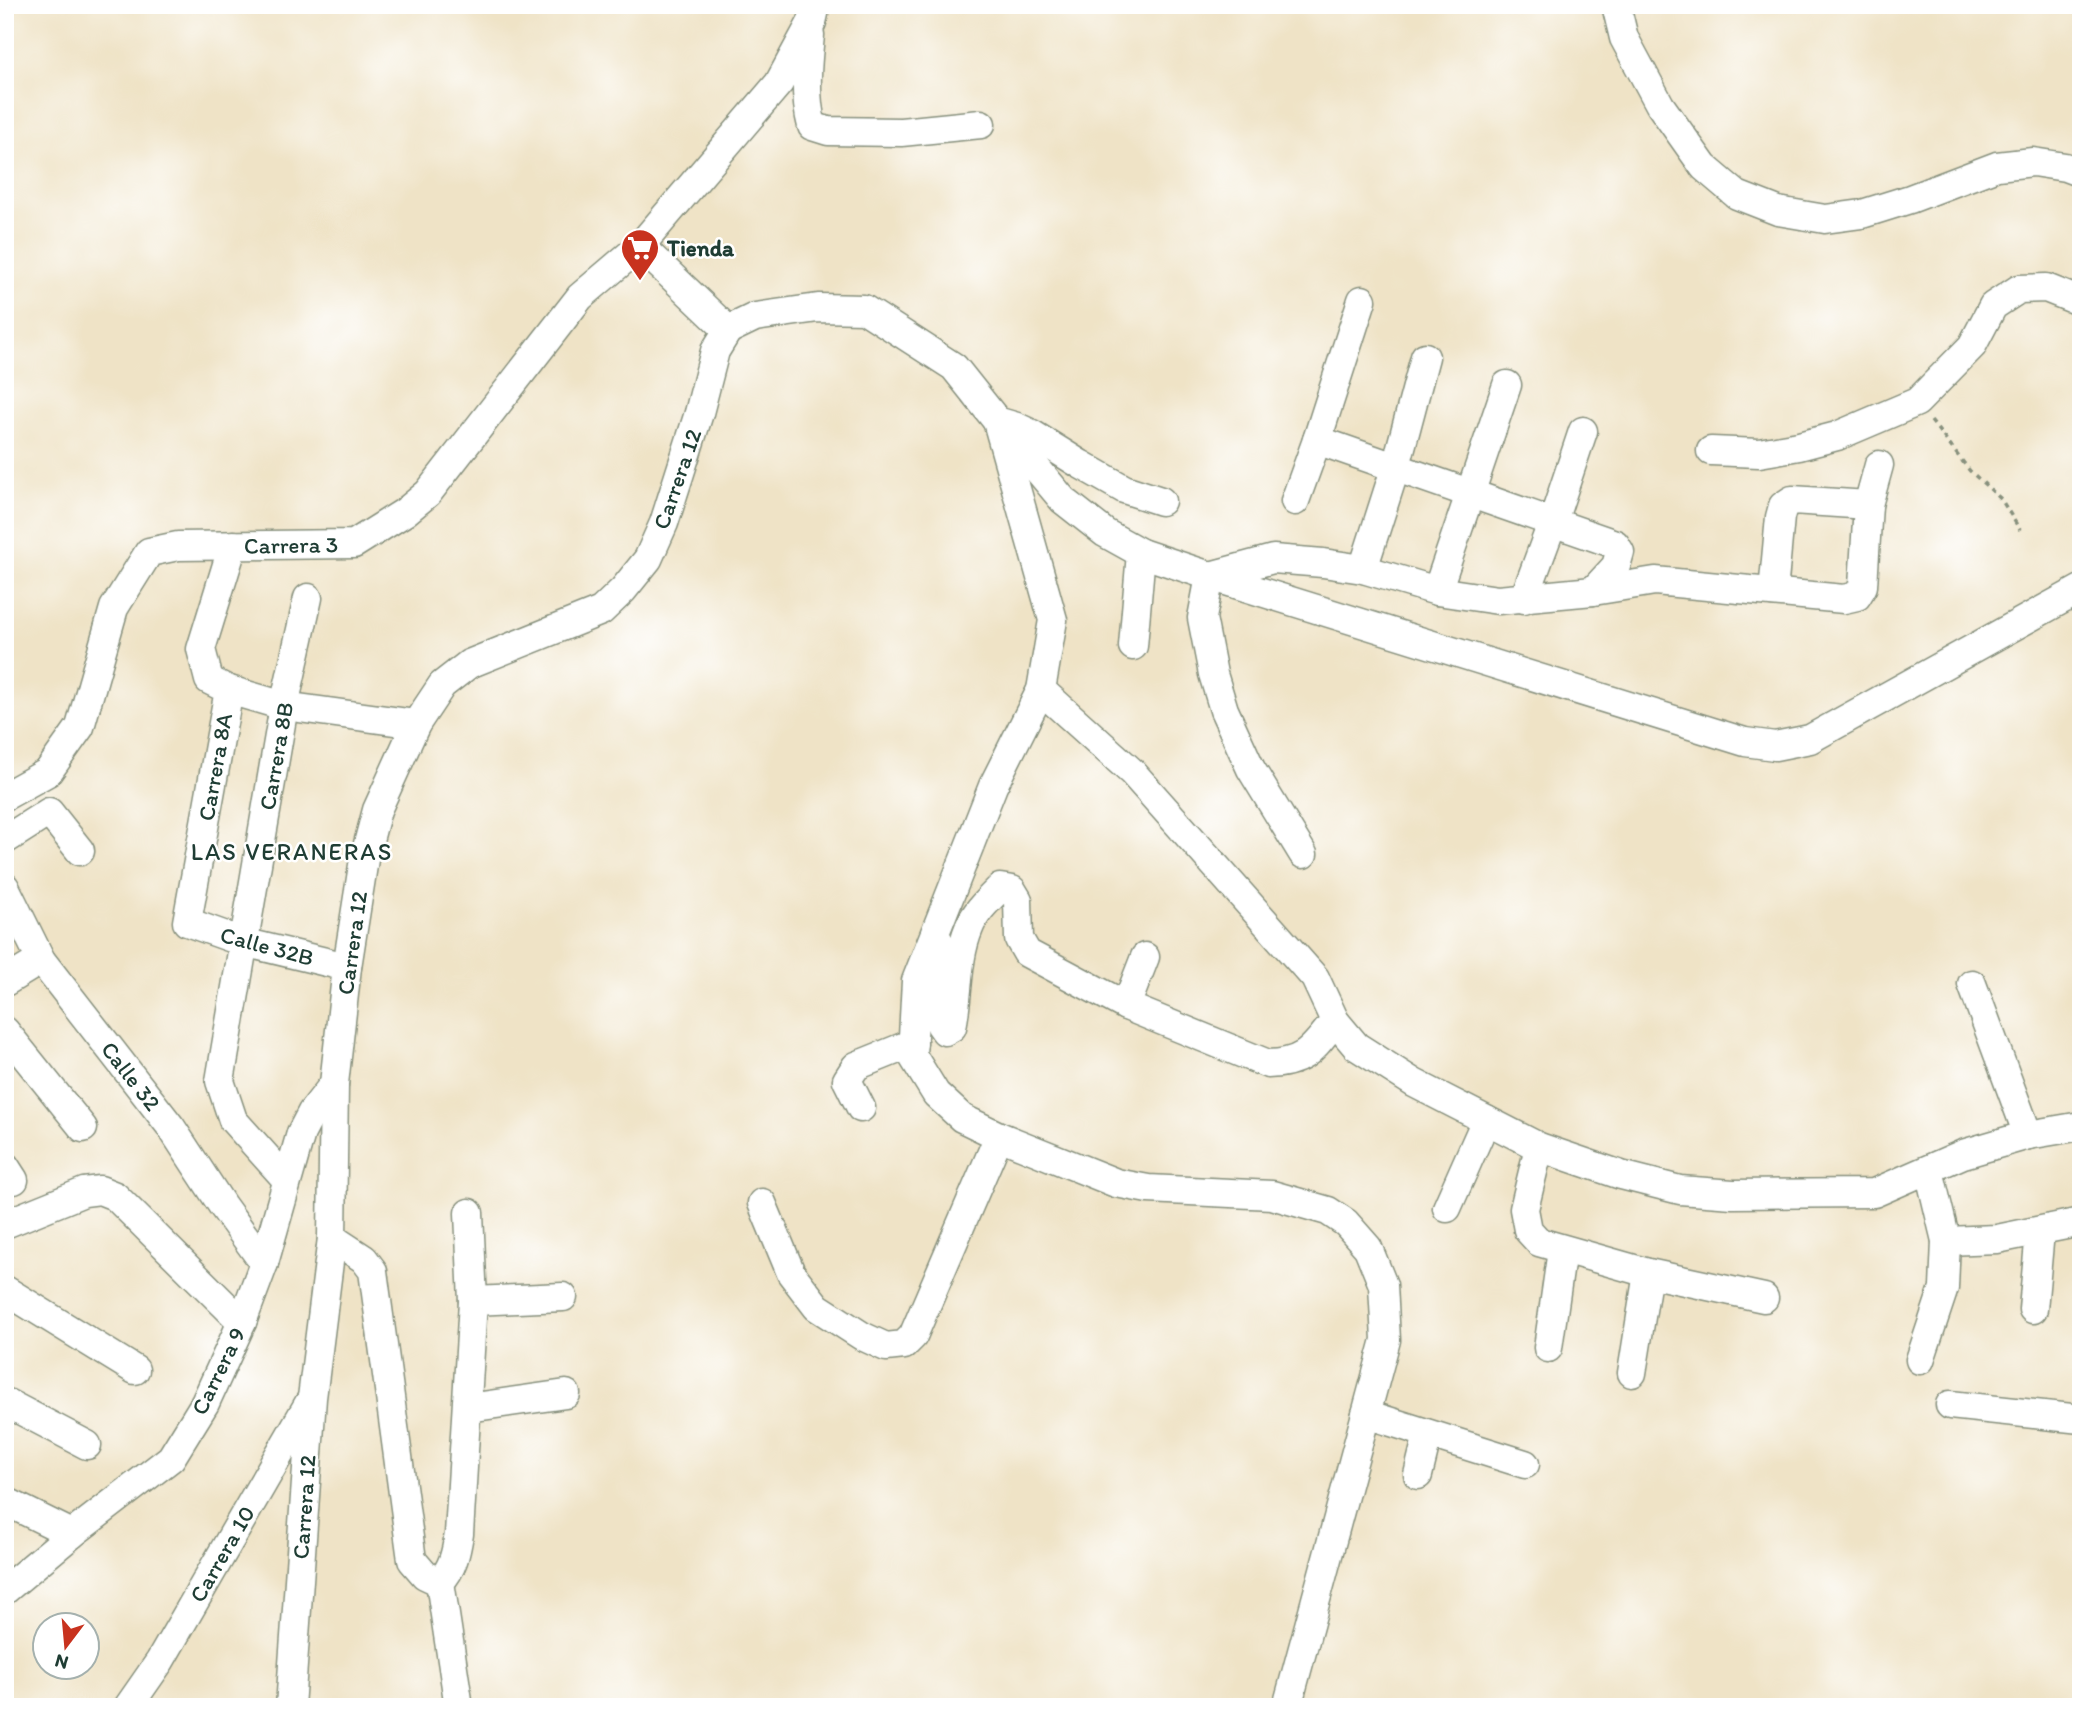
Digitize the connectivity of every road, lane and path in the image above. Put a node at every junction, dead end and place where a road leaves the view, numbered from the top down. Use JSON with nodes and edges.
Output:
{"nodes":[{"id":1,"x":1616,"y":5,"type":"edge"},
{"id":2,"x":814,"y":13,"type":"edge"},
{"id":3,"x":981,"y":124,"type":"dead end"},
{"id":4,"x":2081,"y":173,"type":"edge"},
{"id":5,"x":640,"y":246,"type":"junction"},
{"id":6,"x":1363,"y":300,"type":"dead end"},
{"id":7,"x":2081,"y":302,"type":"edge"},
{"id":8,"x":728,"y":330,"type":"junction"},
{"id":9,"x":1425,"y":358,"type":"dead end"},
{"id":10,"x":1507,"y":385,"type":"dead end"},
{"id":11,"x":1917,"y":402,"type":"junction"},
{"id":12,"x":997,"y":421,"type":"junction"},
{"id":13,"x":1583,"y":431,"type":"dead end"},
{"id":14,"x":1317,"y":440,"type":"junction"},
{"id":15,"x":1711,"y":451,"type":"dead end"},
{"id":16,"x":1879,"y":465,"type":"dead end"},
{"id":17,"x":1396,"y":466,"type":"junction"},
{"id":18,"x":1471,"y":493,"type":"junction"},
{"id":19,"x":1295,"y":500,"type":"dead end"},
{"id":20,"x":1161,"y":501,"type":"dead end"},
{"id":21,"x":1868,"y":505,"type":"junction"},
{"id":22,"x":1553,"y":521,"type":"junction"},
{"id":23,"x":2020,"y":530,"type":"dead end"},
{"id":24,"x":233,"y":545,"type":"junction"},
{"id":25,"x":1141,"y":553,"type":"junction"},
{"id":26,"x":1363,"y":569,"type":"junction"},
{"id":27,"x":1210,"y":576,"type":"junction"},
{"id":28,"x":2081,"y":589,"type":"edge"},
{"id":29,"x":1437,"y":591,"type":"junction"},
{"id":30,"x":1593,"y":591,"type":"junction"},
{"id":31,"x":1773,"y":592,"type":"junction"},
{"id":32,"x":308,"y":598,"type":"dead end"},
{"id":33,"x":1524,"y":599,"type":"junction"},
{"id":34,"x":1133,"y":646,"type":"dead end"},
{"id":35,"x":229,"y":690,"type":"junction"},
{"id":36,"x":1041,"y":690,"type":"junction"},
{"id":37,"x":285,"y":706,"type":"junction"},
{"id":38,"x":416,"y":723,"type":"junction"},
{"id":39,"x":5,"y":796,"type":"edge"},
{"id":40,"x":5,"y":840,"type":"edge"},
{"id":41,"x":80,"y":851,"type":"dead end"},
{"id":42,"x":1303,"y":854,"type":"dead end"},
{"id":43,"x":5,"y":887,"type":"edge"},
{"id":44,"x":187,"y":922,"type":"joint"},
{"id":45,"x":937,"y":927,"type":"junction"},
{"id":46,"x":243,"y":942,"type":"junction"},
{"id":47,"x":1145,"y":957,"type":"dead end"},
{"id":48,"x":41,"y":960,"type":"junction"},
{"id":49,"x":347,"y":967,"type":"junction"},
{"id":50,"x":5,"y":982,"type":"edge"},
{"id":51,"x":1972,"y":984,"type":"dead end"},
{"id":52,"x":1126,"y":1006,"type":"junction"},
{"id":53,"x":1335,"y":1021,"type":"junction"},
{"id":54,"x":5,"y":1031,"type":"edge"},
{"id":55,"x":912,"y":1043,"type":"junction"},
{"id":56,"x":334,"y":1084,"type":"junction"},
{"id":57,"x":862,"y":1108,"type":"dead end"},
{"id":58,"x":1486,"y":1120,"type":"junction"},
{"id":59,"x":2081,"y":1126,"type":"edge"},
{"id":60,"x":83,"y":1128,"type":"dead end"},
{"id":61,"x":2028,"y":1135,"type":"junction"},
{"id":62,"x":999,"y":1136,"type":"junction"},
{"id":63,"x":1539,"y":1147,"type":"junction"},
{"id":64,"x":1929,"y":1170,"type":"junction"},
{"id":65,"x":286,"y":1179,"type":"junction"},
{"id":66,"x":762,"y":1203,"type":"dead end"},
{"id":67,"x":1447,"y":1208,"type":"dead end"},
{"id":68,"x":469,"y":1213,"type":"dead end"},
{"id":69,"x":2081,"y":1222,"type":"edge"},
{"id":70,"x":5,"y":1224,"type":"edge"},
{"id":71,"x":2040,"y":1232,"type":"junction"},
{"id":72,"x":332,"y":1238,"type":"junction"},
{"id":73,"x":1946,"y":1241,"type":"junction"},
{"id":74,"x":1562,"y":1250,"type":"junction"},
{"id":75,"x":264,"y":1263,"type":"junction"},
{"id":76,"x":1648,"y":1273,"type":"junction"},
{"id":77,"x":5,"y":1290,"type":"edge"},
{"id":78,"x":563,"y":1297,"type":"dead end"},
{"id":79,"x":1764,"y":1298,"type":"dead end"},
{"id":80,"x":473,"y":1301,"type":"junction"},
{"id":81,"x":2033,"y":1308,"type":"dead end"},
{"id":82,"x":242,"y":1322,"type":"junction"},
{"id":83,"x":1548,"y":1348,"type":"dead end"},
{"id":84,"x":1920,"y":1360,"type":"dead end"},
{"id":85,"x":135,"y":1370,"type":"dead end"},
{"id":86,"x":1632,"y":1373,"type":"dead end"},
{"id":87,"x":566,"y":1394,"type":"dead end"},
{"id":88,"x":312,"y":1398,"type":"junction"},
{"id":89,"x":5,"y":1402,"type":"edge"},
{"id":90,"x":1950,"y":1405,"type":"dead end"},
{"id":91,"x":468,"y":1408,"type":"junction"},
{"id":92,"x":1366,"y":1415,"type":"junction"},
{"id":93,"x":2081,"y":1419,"type":"edge"},
{"id":94,"x":1428,"y":1434,"type":"junction"},
{"id":95,"x":87,"y":1446,"type":"dead end"},
{"id":96,"x":1525,"y":1464,"type":"dead end"},
{"id":97,"x":1418,"y":1475,"type":"dead end"},
{"id":98,"x":5,"y":1501,"type":"edge"},
{"id":99,"x":72,"y":1534,"type":"junction"},
{"id":100,"x":440,"y":1583,"type":"junction"},
{"id":101,"x":6,"y":1589,"type":"edge"},
{"id":102,"x":160,"y":1661,"type":"junction"},
{"id":103,"x":128,"y":1707,"type":"edge"},
{"id":104,"x":151,"y":1707,"type":"edge"},
{"id":105,"x":290,"y":1707,"type":"edge"},
{"id":106,"x":459,"y":1707,"type":"edge"},
{"id":107,"x":1287,"y":1707,"type":"edge"}],
"edges":[{"from":1,"to":4,"type":"street"},
{"from":2,"to":3,"type":"street"},
{"from":2,"to":5,"type":"street","name":"Carrera 3"},
{"from":5,"to":8,"type":"street"},
{"from":5,"to":24,"type":"street","name":"Carrera 3"},
{"from":6,"to":14,"type":"street"},
{"from":7,"to":11,"type":"street"},
{"from":8,"to":12,"type":"street"},
{"from":8,"to":38,"type":"street","name":"Carrera 12"},
{"from":9,"to":17,"type":"street"},
{"from":10,"to":18,"type":"street"},
{"from":11,"to":15,"type":"street"},
{"from":11,"to":23,"type":"path"},
{"from":12,"to":20,"type":"street"},
{"from":12,"to":25,"type":"street"},
{"from":12,"to":36,"type":"street"},
{"from":13,"to":22,"type":"street"},
{"from":14,"to":17,"type":"street"},
{"from":14,"to":19,"type":"street"},
{"from":16,"to":21,"type":"street"},
{"from":17,"to":18,"type":"street"},
{"from":17,"to":26,"type":"street"},
{"from":18,"to":22,"type":"street"},
{"from":18,"to":29,"type":"street"},
{"from":21,"to":31,"type":"street"},
{"from":21,"to":31,"type":"street"},
{"from":22,"to":30,"type":"street"},
{"from":22,"to":33,"type":"street"},
{"from":24,"to":35,"type":"street","name":"Carrera 8A"},
{"from":24,"to":39,"type":"street","name":"Carrera 3"},
{"from":25,"to":27,"type":"street"},
{"from":25,"to":34,"type":"street"},
{"from":26,"to":27,"type":"street"},
{"from":26,"to":29,"type":"street"},
{"from":27,"to":28,"type":"street"},
{"from":27,"to":42,"type":"street"},
{"from":29,"to":33,"type":"street"},
{"from":30,"to":31,"type":"street"},
{"from":30,"to":33,"type":"street"},
{"from":32,"to":37,"type":"street","name":"Carrera 8B"},
{"from":35,"to":37,"type":"street"},
{"from":35,"to":44,"type":"street","name":"Carrera 8A"},
{"from":36,"to":45,"type":"street"},
{"from":36,"to":53,"type":"street"},
{"from":37,"to":38,"type":"street"},
{"from":37,"to":46,"type":"street","name":"Carrera 8B"},
{"from":38,"to":49,"type":"street","name":"Carrera 12"},
{"from":40,"to":41,"type":"street"},
{"from":43,"to":48,"type":"street","name":"Calle 32"},
{"from":44,"to":46,"type":"street","name":"Calle 32B"},
{"from":45,"to":52,"type":"street"},
{"from":45,"to":55,"type":"street"},
{"from":46,"to":49,"type":"street","name":"Calle 32B"},
{"from":46,"to":65,"type":"street","name":"Carrera 8B"},
{"from":47,"to":52,"type":"street"},
{"from":48,"to":50,"type":"street"},
{"from":48,"to":75,"type":"street","name":"Calle 32"},
{"from":49,"to":56,"type":"street","name":"Carrera 12"},
{"from":51,"to":61,"type":"street"},
{"from":52,"to":53,"type":"street"},
{"from":53,"to":58,"type":"street"},
{"from":54,"to":60,"type":"street"},
{"from":55,"to":57,"type":"street"},
{"from":55,"to":62,"type":"street"},
{"from":56,"to":65,"type":"street","name":"Carrera 9"},
{"from":56,"to":72,"type":"street","name":"Carrera 12"},
{"from":58,"to":63,"type":"street"},
{"from":58,"to":67,"type":"street"},
{"from":59,"to":61,"type":"street"},
{"from":61,"to":64,"type":"street"},
{"from":62,"to":66,"type":"street"},
{"from":62,"to":92,"type":"street"},
{"from":63,"to":64,"type":"street"},
{"from":63,"to":74,"type":"street"},
{"from":64,"to":73,"type":"street"},
{"from":65,"to":75,"type":"street","name":"Carrera 9"},
{"from":68,"to":80,"type":"street"},
{"from":69,"to":71,"type":"street"},
{"from":70,"to":82,"type":"street"},
{"from":71,"to":73,"type":"street"},
{"from":71,"to":81,"type":"street"},
{"from":72,"to":88,"type":"street","name":"Carrera 12"},
{"from":72,"to":100,"type":"street"},
{"from":73,"to":84,"type":"street"},
{"from":74,"to":76,"type":"street"},
{"from":74,"to":83,"type":"street"},
{"from":75,"to":82,"type":"street","name":"Carrera 9"},
{"from":76,"to":79,"type":"street"},
{"from":76,"to":86,"type":"street"},
{"from":77,"to":85,"type":"street"},
{"from":78,"to":80,"type":"street"},
{"from":80,"to":91,"type":"street"},
{"from":82,"to":99,"type":"street","name":"Carrera 9"},
{"from":87,"to":91,"type":"street"},
{"from":88,"to":102,"type":"street","name":"Carrera 10"},
{"from":88,"to":105,"type":"street","name":"Carrera 12"},
{"from":89,"to":95,"type":"street"},
{"from":90,"to":93,"type":"street"},
{"from":91,"to":100,"type":"street"},
{"from":92,"to":94,"type":"street"},
{"from":92,"to":107,"type":"street"},
{"from":94,"to":96,"type":"street"},
{"from":94,"to":97,"type":"street"},
{"from":98,"to":99,"type":"street"},
{"from":99,"to":101,"type":"street","name":"Carrera 9"},
{"from":100,"to":106,"type":"street"},
{"from":102,"to":103,"type":"street","name":"Carrera 10"},
{"from":102,"to":104,"type":"street"}]}
